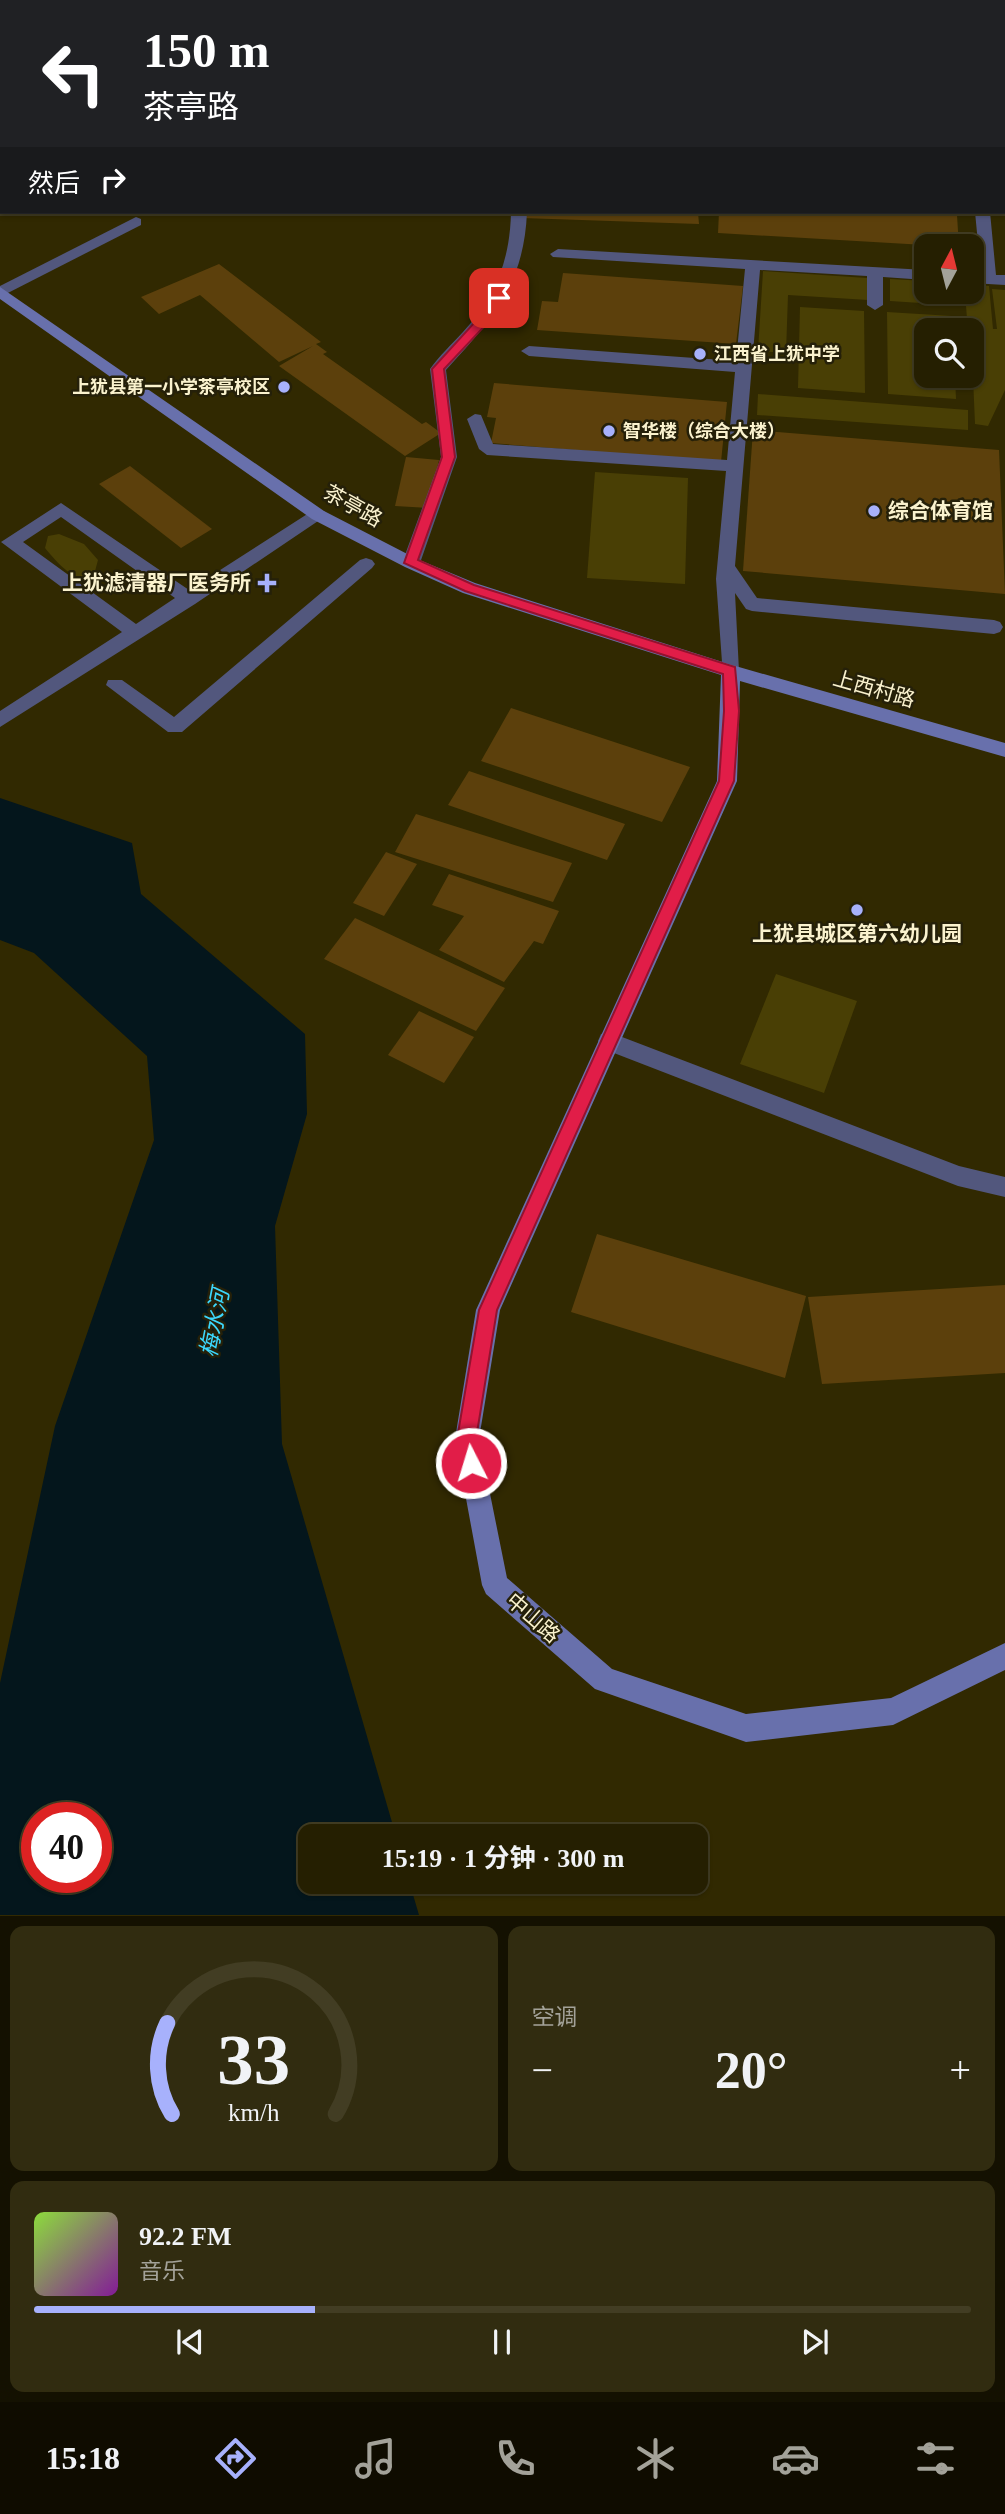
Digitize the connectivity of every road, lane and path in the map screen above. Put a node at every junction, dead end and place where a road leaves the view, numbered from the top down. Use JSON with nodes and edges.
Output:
{"nodes":[{"id":1,"x":519,"y":214,"type":"edge"},
{"id":2,"x":982,"y":214,"type":"edge"},
{"id":3,"x":136,"y":222,"type":"dead end"},
{"id":4,"x":558,"y":254,"type":"dead end"},
{"id":5,"x":753,"y":265,"type":"junction"},
{"id":6,"x":874,"y":272,"type":"junction"},
{"id":7,"x":914,"y":274,"type":"edge"},
{"id":8,"x":997,"y":279,"type":"edge"},
{"id":9,"x":0,"y":292,"type":"edge"},
{"id":10,"x":875,"y":306,"type":"dead end"},
{"id":11,"x":529,"y":351,"type":"dead end"},
{"id":12,"x":744,"y":367,"type":"junction"},
{"id":13,"x":475,"y":419,"type":"dead end"},
{"id":14,"x":735,"y":466,"type":"junction"},
{"id":15,"x":318,"y":515,"type":"junction"},
{"id":16,"x":411,"y":563,"type":"junction"},
{"id":17,"x":366,"y":564,"type":"dead end"},
{"id":18,"x":726,"y":567,"type":"junction"},
{"id":19,"x":189,"y":598,"type":"junction"},
{"id":20,"x":995,"y":626,"type":"dead end"},
{"id":21,"x":135,"y":633,"type":"junction"},
{"id":22,"x":730,"y":671,"type":"junction"},
{"id":23,"x":115,"y":685,"type":"dead end"},
{"id":24,"x":0,"y":720,"type":"edge"},
{"id":25,"x":1005,"y":750,"type":"edge"},
{"id":26,"x":609,"y":1041,"type":"junction"},
{"id":27,"x":1005,"y":1187,"type":"edge"},
{"id":28,"x":1005,"y":1656,"type":"edge"}],
"edges":[{"from":1,"to":16,"type":"street"},
{"from":2,"to":8,"type":"street"},
{"from":3,"to":9,"type":"street"},
{"from":4,"to":5,"type":"street"},
{"from":5,"to":6,"type":"street"},
{"from":5,"to":12,"type":"street"},
{"from":6,"to":7,"type":"street"},
{"from":6,"to":10,"type":"street"},
{"from":9,"to":15,"type":"street","name":"茶亭路"},
{"from":11,"to":12,"type":"street"},
{"from":12,"to":14,"type":"street"},
{"from":13,"to":14,"type":"street"},
{"from":14,"to":18,"type":"street"},
{"from":15,"to":16,"type":"street","name":"茶亭路"},
{"from":15,"to":19,"type":"street"},
{"from":16,"to":22,"type":"street","name":"茶亭路"},
{"from":17,"to":23,"type":"street"},
{"from":18,"to":20,"type":"street"},
{"from":18,"to":22,"type":"street"},
{"from":19,"to":21,"type":"street"},
{"from":19,"to":21,"type":"street"},
{"from":21,"to":24,"type":"street"},
{"from":22,"to":25,"type":"street","name":"上西村路"},
{"from":22,"to":26,"type":"street","name":"中山路"},
{"from":26,"to":27,"type":"street"},
{"from":26,"to":28,"type":"street","name":"中山路"}]}
